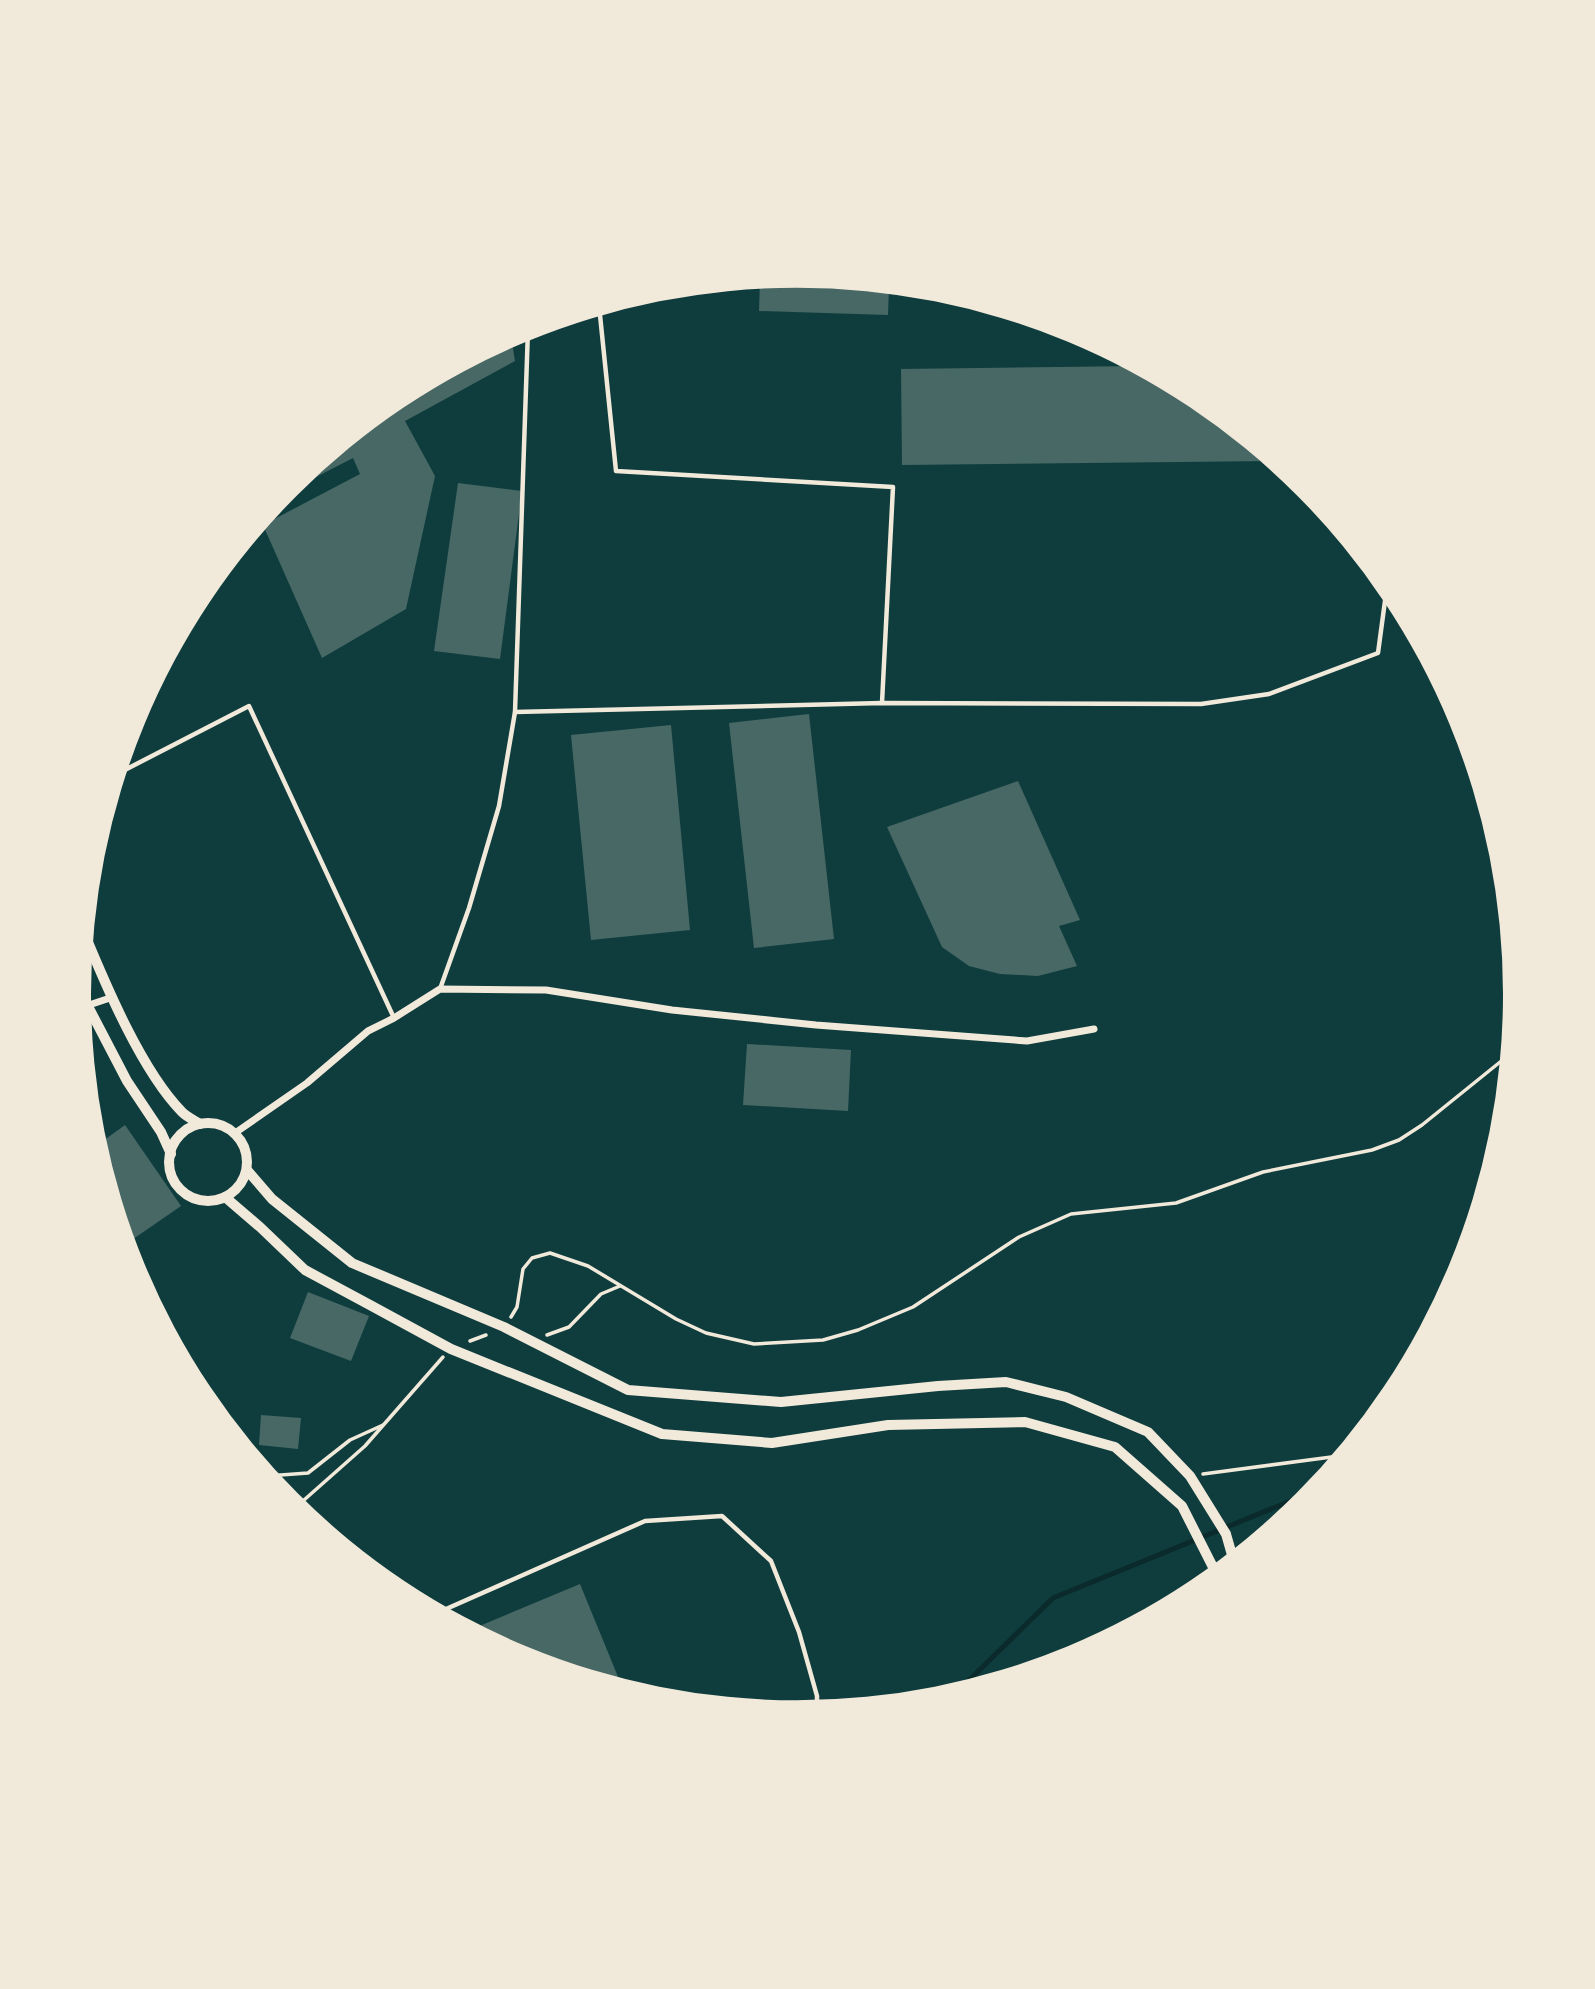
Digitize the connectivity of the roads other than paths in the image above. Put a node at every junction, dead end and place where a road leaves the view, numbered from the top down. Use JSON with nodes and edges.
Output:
{"nodes":[{"id":1,"x":600,"y":316,"type":"edge"},
{"id":2,"x":528,"y":342,"type":"edge"},
{"id":3,"x":1385,"y":602,"type":"edge"},
{"id":4,"x":882,"y":703,"type":"junction"},
{"id":5,"x":515,"y":712,"type":"junction"},
{"id":6,"x":128,"y":769,"type":"edge"},
{"id":7,"x":93,"y":952,"type":"edge"},
{"id":8,"x":440,"y":989,"type":"junction"},
{"id":9,"x":113,"y":997,"type":"junction"},
{"id":10,"x":91,"y":1004,"type":"edge"},
{"id":11,"x":394,"y":1018,"type":"junction"},
{"id":12,"x":92,"y":1021,"type":"edge"},
{"id":13,"x":1094,"y":1028,"type":"dead end"},
{"id":14,"x":200,"y":1124,"type":"junction"},
{"id":15,"x":235,"y":1133,"type":"junction"},
{"id":16,"x":171,"y":1154,"type":"junction"},
{"id":17,"x":247,"y":1170,"type":"junction"},
{"id":18,"x":225,"y":1197,"type":"junction"},
{"id":19,"x":1231,"y":1552,"type":"edge"},
{"id":20,"x":1212,"y":1566,"type":"edge"},
{"id":21,"x":448,"y":1608,"type":"edge"},
{"id":22,"x":817,"y":1700,"type":"edge"}],
"edges":[{"from":1,"to":4,"type":"lane"},
{"from":2,"to":5,"type":"lane"},
{"from":3,"to":4,"type":"lane"},
{"from":4,"to":5,"type":"lane"},
{"from":5,"to":8,"type":"lane"},
{"from":6,"to":11,"type":"lane"},
{"from":7,"to":9,"type":"street"},
{"from":8,"to":11,"type":"street"},
{"from":8,"to":13,"type":"street"},
{"from":9,"to":10,"type":"street"},
{"from":9,"to":14,"type":"street"},
{"from":11,"to":15,"type":"street"},
{"from":12,"to":16,"type":"street"},
{"from":14,"to":15,"type":"street"},
{"from":14,"to":16,"type":"street"},
{"from":15,"to":17,"type":"street"},
{"from":16,"to":18,"type":"street"},
{"from":17,"to":18,"type":"street"},
{"from":17,"to":19,"type":"street"},
{"from":18,"to":20,"type":"street"},
{"from":21,"to":22,"type":"lane"}]}
